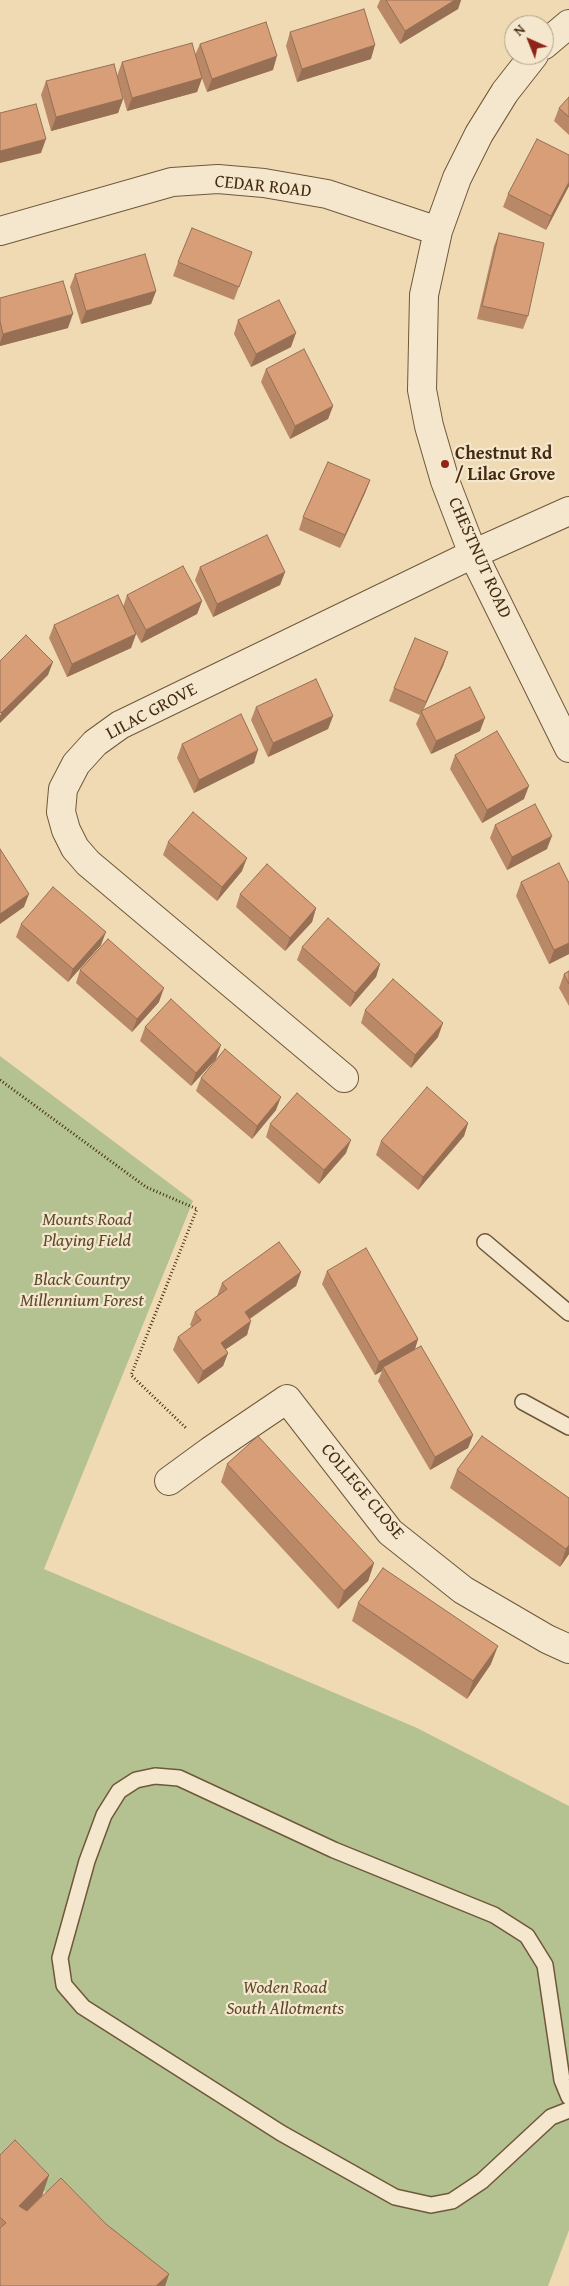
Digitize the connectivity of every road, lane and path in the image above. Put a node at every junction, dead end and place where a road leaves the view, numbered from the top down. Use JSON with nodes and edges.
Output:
{"nodes":[{"id":1,"x":569,"y":24,"type":"edge"},
{"id":2,"x":554,"y":37,"type":"edge"},
{"id":3,"x":526,"y":65,"type":"edge"},
{"id":4,"x":0,"y":231,"type":"edge"},
{"id":5,"x":438,"y":231,"type":"junction"},
{"id":6,"x":569,"y":511,"type":"edge"},
{"id":7,"x":473,"y":554,"type":"junction"},
{"id":8,"x":569,"y":748,"type":"edge"},
{"id":9,"x":344,"y":1078,"type":"dead end"},
{"id":10,"x":0,"y":1080,"type":"edge"},
{"id":11,"x":485,"y":1242,"type":"dead end"},
{"id":12,"x":569,"y":1313,"type":"edge"},
{"id":13,"x":523,"y":1402,"type":"dead end"},
{"id":14,"x":569,"y":1428,"type":"edge"},
{"id":15,"x":210,"y":1451,"type":"junction"},
{"id":16,"x":169,"y":1481,"type":"dead end"},
{"id":17,"x":569,"y":1649,"type":"edge"},
{"id":18,"x":569,"y":2097,"type":"edge"},
{"id":19,"x":569,"y":2110,"type":"edge"}],
"edges":[{"from":1,"to":2,"type":"street"},
{"from":3,"to":5,"type":"street","name":"CHESTNUT ROAD"},
{"from":4,"to":5,"type":"street","name":"CEDAR ROAD"},
{"from":5,"to":7,"type":"street","name":"CHESTNUT ROAD"},
{"from":6,"to":7,"type":"street","name":"LILAC GROVE"},
{"from":7,"to":8,"type":"street","name":"CHESTNUT ROAD"},
{"from":7,"to":9,"type":"street","name":"LILAC GROVE"},
{"from":10,"to":15,"type":"path"},
{"from":11,"to":12,"type":"lane"},
{"from":13,"to":14,"type":"lane"},
{"from":15,"to":16,"type":"street","name":"COLLEGE CLOSE"},
{"from":15,"to":17,"type":"street","name":"COLLEGE CLOSE"},
{"from":18,"to":19,"type":"lane"}]}
